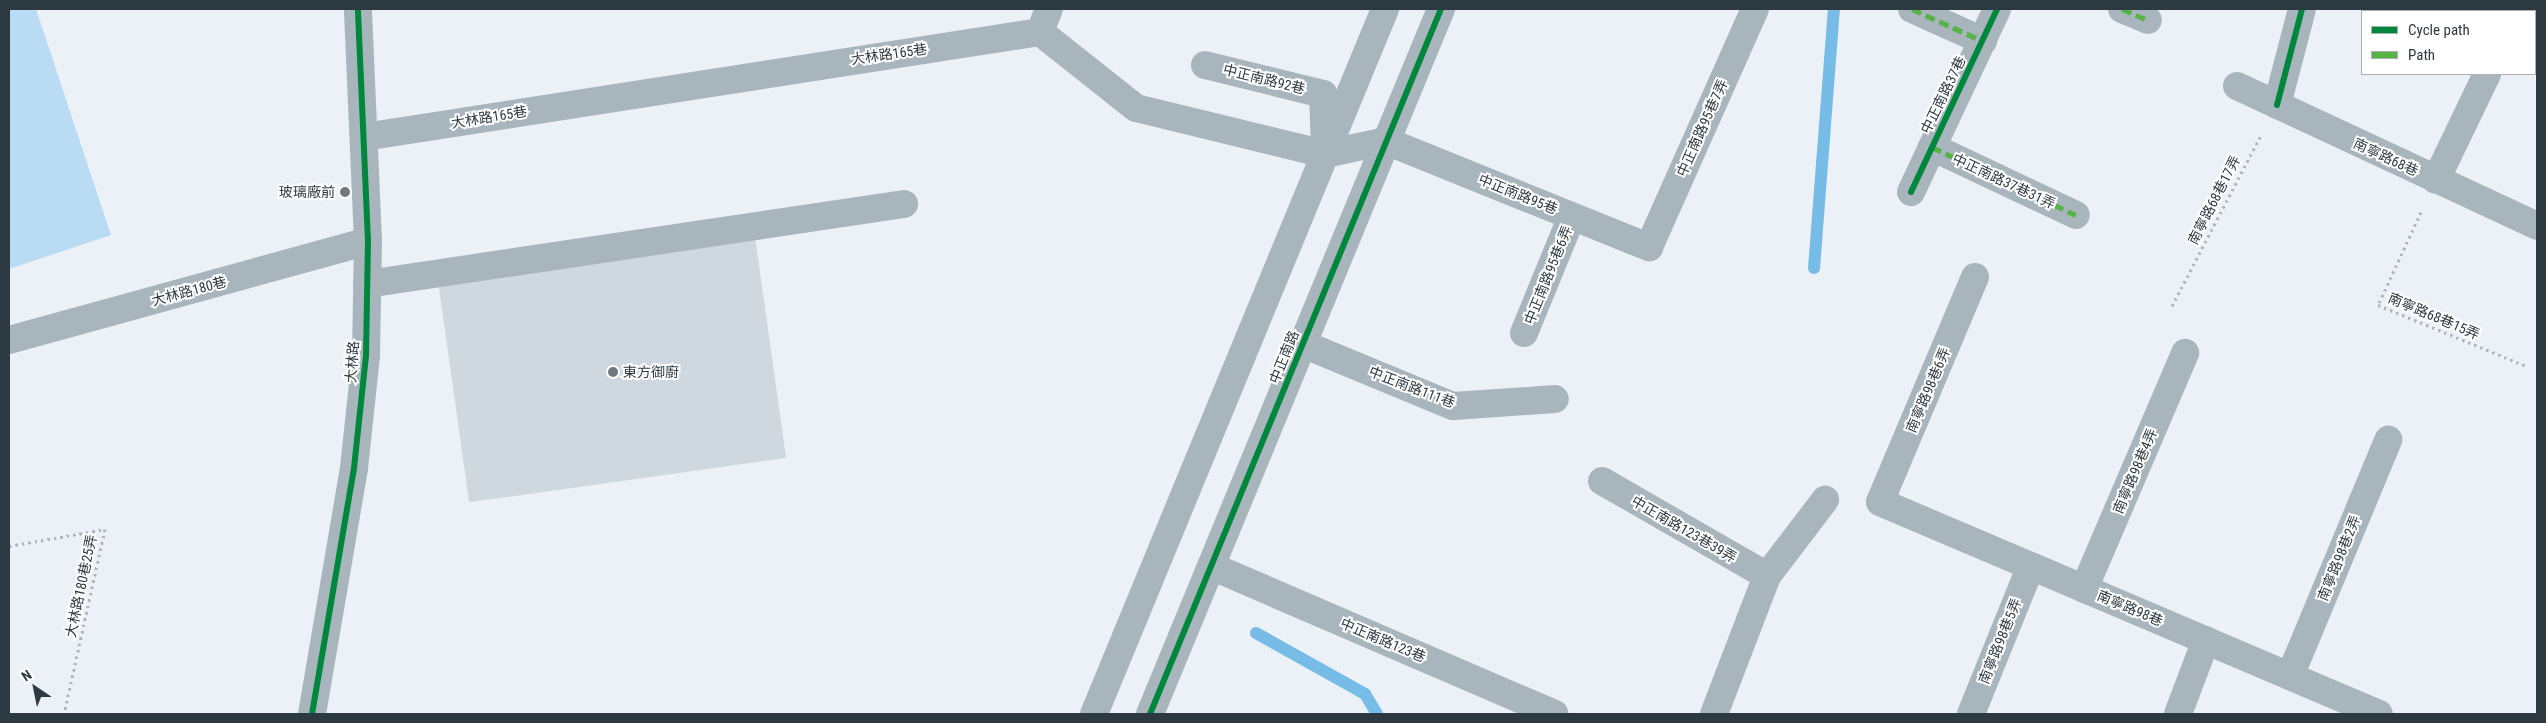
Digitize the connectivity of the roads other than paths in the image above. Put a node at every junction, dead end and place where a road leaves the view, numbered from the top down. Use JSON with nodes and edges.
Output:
{"nodes":[{"id":1,"x":358,"y":9,"type":"edge"},
{"id":2,"x":1385,"y":9,"type":"edge"},
{"id":3,"x":1441,"y":9,"type":"edge"},
{"id":4,"x":1755,"y":9,"type":"edge"},
{"id":5,"x":1912,"y":9,"type":"edge"},
{"id":6,"x":1997,"y":9,"type":"edge"},
{"id":7,"x":2122,"y":9,"type":"edge"},
{"id":8,"x":2302,"y":9,"type":"edge"},
{"id":9,"x":2148,"y":20,"type":"dead end"},
{"id":10,"x":1044,"y":21,"type":"edge"},
{"id":11,"x":1983,"y":41,"type":"junction"},
{"id":12,"x":1205,"y":65,"type":"dead end"},
{"id":13,"x":2487,"y":75,"type":"edge"},
{"id":14,"x":2237,"y":86,"type":"dead end"},
{"id":15,"x":2277,"y":105,"type":"junction"},
{"id":16,"x":364,"y":137,"type":"junction"},
{"id":17,"x":1386,"y":142,"type":"junction"},
{"id":18,"x":1932,"y":147,"type":"junction"},
{"id":19,"x":1325,"y":154,"type":"junction"},
{"id":20,"x":2436,"y":180,"type":"junction"},
{"id":21,"x":1911,"y":192,"type":"dead end"},
{"id":22,"x":904,"y":204,"type":"dead end"},
{"id":23,"x":2076,"y":215,"type":"dead end"},
{"id":24,"x":1572,"y":216,"type":"junction"},
{"id":25,"x":2537,"y":226,"type":"edge"},
{"id":26,"x":368,"y":241,"type":"junction"},
{"id":27,"x":1649,"y":247,"type":"joint"},
{"id":28,"x":1975,"y":277,"type":"dead end"},
{"id":29,"x":367,"y":284,"type":"junction"},
{"id":30,"x":1524,"y":334,"type":"dead end"},
{"id":31,"x":9,"y":340,"type":"edge"},
{"id":32,"x":1303,"y":344,"type":"junction"},
{"id":33,"x":2185,"y":353,"type":"dead end"},
{"id":34,"x":1555,"y":399,"type":"dead end"},
{"id":35,"x":2388,"y":440,"type":"dead end"},
{"id":36,"x":1602,"y":481,"type":"dead end"},
{"id":37,"x":1825,"y":500,"type":"dead end"},
{"id":38,"x":1880,"y":502,"type":"joint"},
{"id":39,"x":1211,"y":566,"type":"junction"},
{"id":40,"x":2030,"y":568,"type":"junction"},
{"id":41,"x":1767,"y":576,"type":"junction"},
{"id":42,"x":2084,"y":589,"type":"junction"},
{"id":43,"x":2206,"y":640,"type":"junction"},
{"id":44,"x":2290,"y":676,"type":"junction"},
{"id":45,"x":312,"y":714,"type":"edge"},
{"id":46,"x":1094,"y":714,"type":"edge"},
{"id":47,"x":1150,"y":714,"type":"edge"},
{"id":48,"x":1555,"y":714,"type":"edge"},
{"id":49,"x":1714,"y":714,"type":"edge"},
{"id":50,"x":1971,"y":714,"type":"edge"},
{"id":51,"x":2178,"y":714,"type":"edge"},
{"id":52,"x":2379,"y":714,"type":"edge"}],
"edges":[{"from":1,"to":16,"type":"street","name":"大林路"},
{"from":2,"to":19,"type":"street"},
{"from":3,"to":17,"type":"street","name":"中正南路"},
{"from":4,"to":27,"type":"street","name":"中正南路95巷7弄"},
{"from":5,"to":11,"type":"street"},
{"from":6,"to":11,"type":"street","name":"中正南路37巷"},
{"from":7,"to":9,"type":"street"},
{"from":8,"to":15,"type":"street"},
{"from":10,"to":16,"type":"street","name":"大林路165巷"},
{"from":10,"to":19,"type":"street","name":"大林路165巷"},
{"from":11,"to":18,"type":"street","name":"中正南路37巷"},
{"from":12,"to":19,"type":"street","name":"中正南路92巷"},
{"from":13,"to":20,"type":"street"},
{"from":14,"to":15,"type":"street","name":"南寧路68巷"},
{"from":15,"to":20,"type":"street","name":"南寧路68巷"},
{"from":16,"to":26,"type":"street","name":"大林路"},
{"from":17,"to":19,"type":"street","name":"大林路165巷"},
{"from":17,"to":24,"type":"street","name":"中正南路95巷"},
{"from":17,"to":32,"type":"street","name":"中正南路"},
{"from":18,"to":21,"type":"street","name":"中正南路37巷"},
{"from":18,"to":23,"type":"street","name":"中正南路37巷31弄"},
{"from":19,"to":46,"type":"street"},
{"from":20,"to":25,"type":"street","name":"南寧路68巷"},
{"from":22,"to":29,"type":"street"},
{"from":24,"to":27,"type":"street","name":"中正南路95巷"},
{"from":24,"to":30,"type":"street","name":"中正南路95巷6弄"},
{"from":26,"to":29,"type":"street","name":"大林路"},
{"from":26,"to":31,"type":"street","name":"大林路180巷"},
{"from":28,"to":38,"type":"street","name":"南寧路98巷6弄"},
{"from":29,"to":45,"type":"street","name":"大林路"},
{"from":32,"to":34,"type":"street","name":"中正南路111巷"},
{"from":32,"to":39,"type":"street","name":"中正南路"},
{"from":33,"to":42,"type":"street","name":"南寧路98巷4弄"},
{"from":35,"to":44,"type":"street","name":"南寧路98巷2弄"},
{"from":36,"to":41,"type":"street","name":"中正南路123巷39弄"},
{"from":37,"to":41,"type":"street"},
{"from":38,"to":40,"type":"street","name":"南寧路98巷"},
{"from":39,"to":47,"type":"street","name":"中正南路"},
{"from":39,"to":48,"type":"street","name":"中正南路123巷"},
{"from":40,"to":42,"type":"street","name":"南寧路98巷"},
{"from":40,"to":50,"type":"street","name":"南寧路98巷5弄"},
{"from":41,"to":49,"type":"street"},
{"from":42,"to":43,"type":"street","name":"南寧路98巷"},
{"from":43,"to":44,"type":"street","name":"南寧路98巷"},
{"from":43,"to":51,"type":"street"},
{"from":44,"to":52,"type":"street","name":"南寧路98巷"}]}
